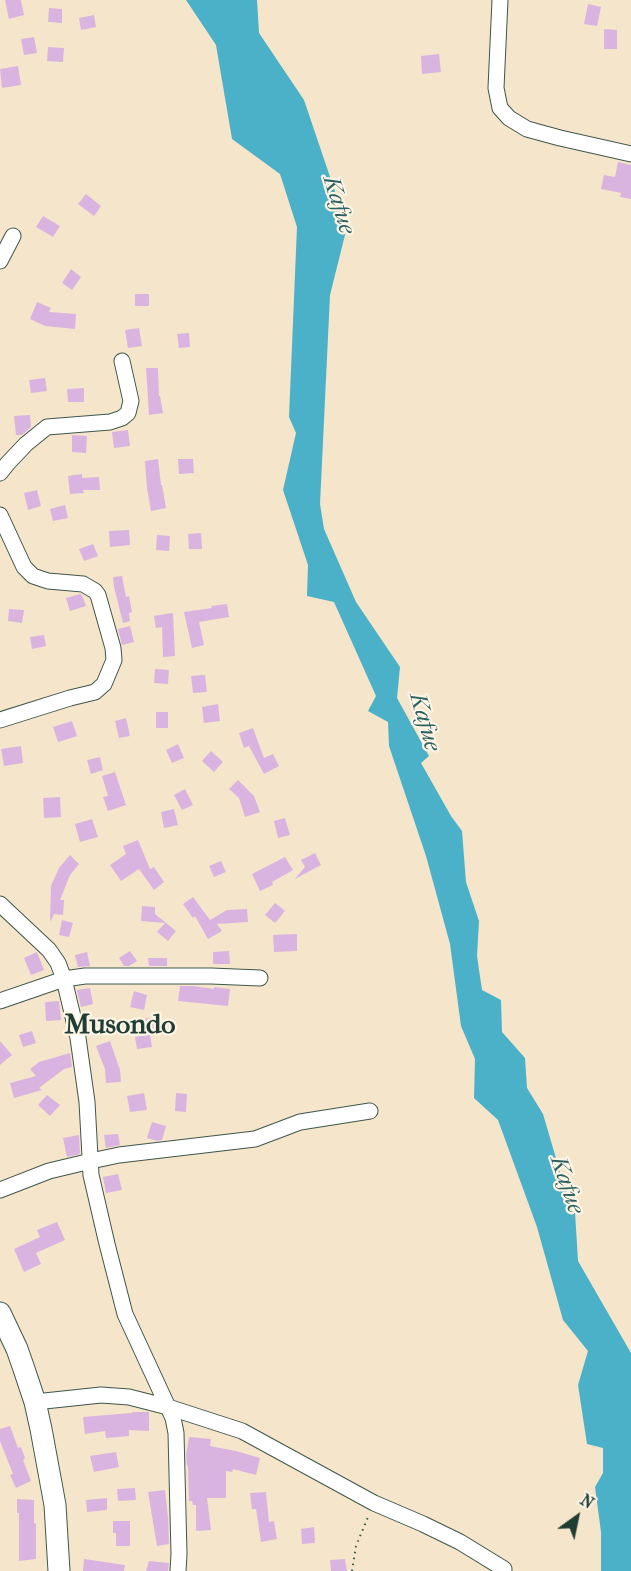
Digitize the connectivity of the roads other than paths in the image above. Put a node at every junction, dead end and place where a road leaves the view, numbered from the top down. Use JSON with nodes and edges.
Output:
{"nodes":[{"id":1,"x":500,"y":0,"type":"edge"},
{"id":2,"x":631,"y":154,"type":"edge"},
{"id":3,"x":13,"y":236,"type":"dead end"},
{"id":4,"x":0,"y":261,"type":"edge"},
{"id":5,"x":122,"y":361,"type":"dead end"},
{"id":6,"x":0,"y":473,"type":"edge"},
{"id":7,"x":0,"y":515,"type":"edge"},
{"id":8,"x":0,"y":720,"type":"edge"},
{"id":9,"x":0,"y":904,"type":"edge"},
{"id":10,"x":260,"y":978,"type":"dead end"},
{"id":11,"x":64,"y":979,"type":"junction"},
{"id":12,"x":0,"y":1001,"type":"edge"},
{"id":13,"x":370,"y":1111,"type":"dead end"},
{"id":14,"x":90,"y":1161,"type":"junction"},
{"id":15,"x":0,"y":1190,"type":"edge"},
{"id":16,"x":0,"y":1313,"type":"edge"},
{"id":17,"x":35,"y":1402,"type":"junction"},
{"id":18,"x":168,"y":1407,"type":"junction"},
{"id":19,"x":504,"y":1569,"type":"dead end"},
{"id":20,"x":59,"y":1571,"type":"edge"},
{"id":21,"x":178,"y":1571,"type":"edge"}],
"edges":[{"from":1,"to":2,"type":"street"},
{"from":3,"to":4,"type":"street"},
{"from":5,"to":6,"type":"street"},
{"from":7,"to":8,"type":"street"},
{"from":9,"to":11,"type":"street"},
{"from":10,"to":11,"type":"street"},
{"from":11,"to":12,"type":"street"},
{"from":11,"to":14,"type":"street"},
{"from":13,"to":14,"type":"street"},
{"from":14,"to":15,"type":"street"},
{"from":14,"to":18,"type":"street"},
{"from":16,"to":17,"type":"street"},
{"from":17,"to":18,"type":"street"},
{"from":17,"to":20,"type":"street"},
{"from":18,"to":19,"type":"street"},
{"from":18,"to":21,"type":"street"}]}
